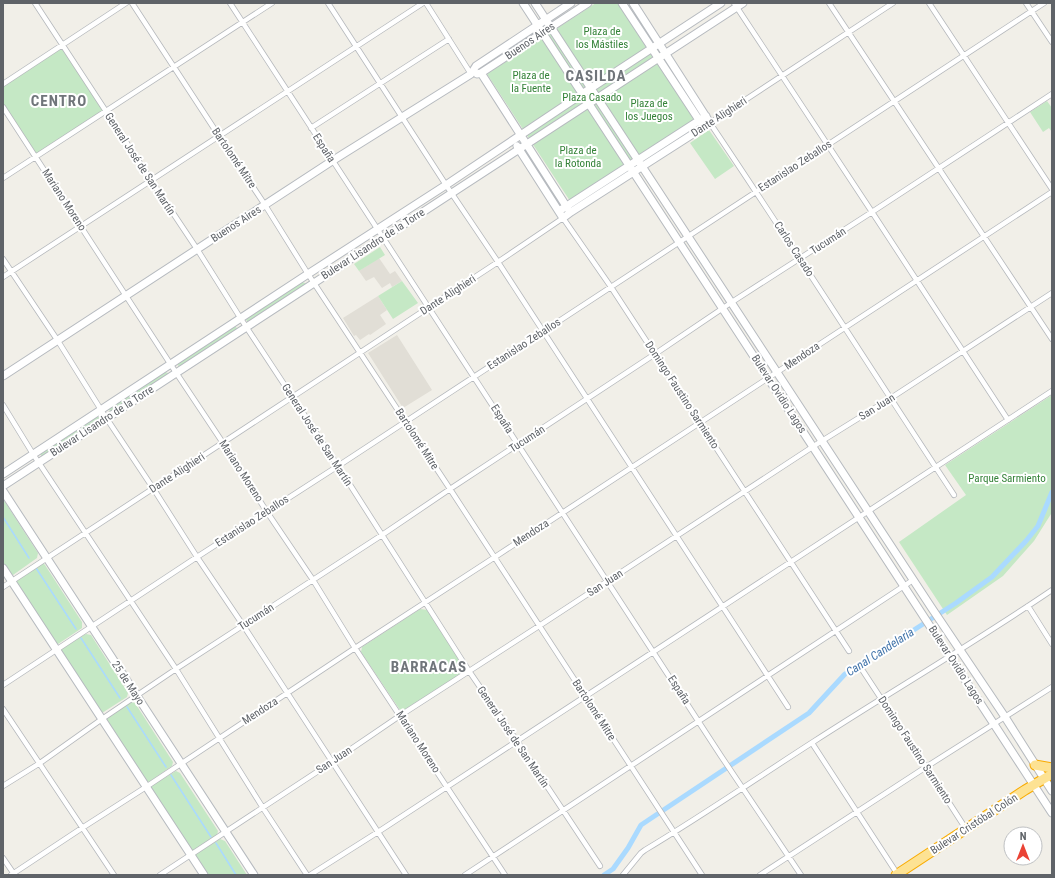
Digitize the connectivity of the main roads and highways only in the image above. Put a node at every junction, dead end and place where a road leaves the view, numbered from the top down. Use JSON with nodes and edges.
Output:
{"nodes":[{"id":1,"x":523,"y":3,"type":"edge"},
{"id":2,"x":535,"y":3,"type":"edge"},
{"id":3,"x":572,"y":3,"type":"edge"},
{"id":4,"x":588,"y":3,"type":"edge"},
{"id":5,"x":622,"y":3,"type":"edge"},
{"id":6,"x":633,"y":3,"type":"edge"},
{"id":7,"x":721,"y":3,"type":"edge"},
{"id":8,"x":743,"y":3,"type":"edge"},
{"id":9,"x":735,"y":5,"type":"edge"},
{"id":10,"x":546,"y":20,"type":"junction"},
{"id":11,"x":538,"y":26,"type":"junction"},
{"id":12,"x":551,"y":27,"type":"junction"},
{"id":13,"x":542,"y":33,"type":"junction"},
{"id":14,"x":659,"y":44,"type":"junction"},
{"id":15,"x":652,"y":48,"type":"junction"},
{"id":16,"x":665,"y":53,"type":"junction"},
{"id":17,"x":658,"y":58,"type":"junction"},
{"id":18,"x":481,"y":73,"type":"junction"},
{"id":19,"x":471,"y":74,"type":"junction"},
{"id":20,"x":591,"y":88,"type":"junction"},
{"id":21,"x":582,"y":94,"type":"junction"},
{"id":22,"x":598,"y":98,"type":"junction"},
{"id":23,"x":589,"y":104,"type":"junction"},
{"id":24,"x":706,"y":116,"type":"junction"},
{"id":25,"x":698,"y":120,"type":"junction"},
{"id":26,"x":710,"y":123,"type":"joint"},
{"id":27,"x":704,"y":127,"type":"junction"},
{"id":28,"x":521,"y":136,"type":"junction"},
{"id":29,"x":513,"y":141,"type":"junction"},
{"id":30,"x":526,"y":144,"type":"junction"},
{"id":31,"x":519,"y":149,"type":"junction"},
{"id":32,"x":638,"y":160,"type":"junction"},
{"id":33,"x":628,"y":165,"type":"junction"},
{"id":34,"x":642,"y":167,"type":"junction"},
{"id":35,"x":634,"y":172,"type":"junction"},
{"id":36,"x":568,"y":209,"type":"junction"},
{"id":37,"x":559,"y":211,"type":"junction"},
{"id":38,"x":563,"y":218,"type":"joint"},
{"id":39,"x":3,"y":376,"type":"edge"},
{"id":40,"x":3,"y":474,"type":"edge"},
{"id":41,"x":3,"y":486,"type":"edge"},
{"id":42,"x":3,"y":491,"type":"edge"},
{"id":43,"x":3,"y":568,"type":"edge"},
{"id":44,"x":1035,"y":765,"type":"junction"},
{"id":45,"x":1052,"y":768,"type":"edge"},
{"id":46,"x":1048,"y":776,"type":"edge"},
{"id":47,"x":1034,"y":785,"type":"junction"},
{"id":48,"x":1052,"y":791,"type":"edge"},
{"id":49,"x":1052,"y":813,"type":"edge"},
{"id":50,"x":204,"y":875,"type":"edge"},
{"id":51,"x":254,"y":875,"type":"edge"},
{"id":52,"x":897,"y":875,"type":"edge"}],
"edges":[{"from":1,"to":11,"type":"main road","name":"Bulevar Ovidio Lagos"},
{"from":2,"to":10,"type":"main road","name":"Bulevar Ovidio Lagos"},
{"from":3,"to":10,"type":"main road","name":"Buenos Aires"},
{"from":4,"to":12,"type":"main road","name":"Buenos Aires"},
{"from":5,"to":15,"type":"main road"},
{"from":6,"to":14,"type":"main road","name":"Carlos Casado"},
{"from":7,"to":14,"type":"main road","name":"Bulevar Lisandro de la Torre"},
{"from":8,"to":9,"type":"main road","name":"Bulevar Lisandro de la Torre"},
{"from":9,"to":16,"type":"main road","name":"Bulevar Lisandro de la Torre"},
{"from":10,"to":11,"type":"main road","name":"Buenos Aires"},
{"from":10,"to":12,"type":"main road","name":"Bulevar Ovidio Lagos"},
{"from":11,"to":13,"type":"main road","name":"Bulevar Ovidio Lagos"},
{"from":11,"to":19,"type":"main road","name":"Buenos Aires"},
{"from":12,"to":13,"type":"main road","name":"Buenos Aires"},
{"from":12,"to":20,"type":"main road","name":"Bulevar Ovidio Lagos"},
{"from":13,"to":18,"type":"main road","name":"Buenos Aires"},
{"from":13,"to":21,"type":"main road","name":"Bulevar Ovidio Lagos"},
{"from":14,"to":15,"type":"main road","name":"Bulevar Lisandro de la Torre"},
{"from":14,"to":16,"type":"main road","name":"Carlos Casado"},
{"from":15,"to":17,"type":"main road"},
{"from":15,"to":20,"type":"main road","name":"Bulevar Lisandro de la Torre"},
{"from":16,"to":17,"type":"main road","name":"Bulevar Lisandro de la Torre"},
{"from":16,"to":24,"type":"main road","name":"Carlos Casado"},
{"from":17,"to":22,"type":"main road","name":"Bulevar Lisandro de la Torre"},
{"from":17,"to":25,"type":"main road"},
{"from":18,"to":19,"type":"main road","name":"Buenos Aires"},
{"from":18,"to":28,"type":"main road"},
{"from":19,"to":39,"type":"main road","name":"Buenos Aires"},
{"from":20,"to":21,"type":"main road","name":"Bulevar Lisandro de la Torre"},
{"from":20,"to":22,"type":"main road","name":"Bulevar Ovidio Lagos"},
{"from":21,"to":23,"type":"main road","name":"Bulevar Ovidio Lagos"},
{"from":21,"to":28,"type":"main road","name":"Bulevar Lisandro de la Torre"},
{"from":22,"to":23,"type":"main road","name":"Bulevar Lisandro de la Torre"},
{"from":22,"to":32,"type":"main road","name":"Bulevar Ovidio Lagos"},
{"from":23,"to":30,"type":"main road","name":"Bulevar Lisandro de la Torre"},
{"from":23,"to":33,"type":"main road","name":"Bulevar Ovidio Lagos"},
{"from":24,"to":25,"type":"main road","name":"Dante Alighieri"},
{"from":24,"to":26,"type":"main road","name":"Carlos Casado"},
{"from":25,"to":27,"type":"main road"},
{"from":25,"to":32,"type":"main road","name":"Dante Alighieri"},
{"from":26,"to":27,"type":"main road","name":"Dante Alighieri"},
{"from":27,"to":34,"type":"main road","name":"Dante Alighieri"},
{"from":28,"to":29,"type":"main road","name":"Bulevar Lisandro de la Torre"},
{"from":28,"to":30,"type":"main road"},
{"from":29,"to":31,"type":"main road","name":"Domingo Faustino Sarmiento"},
{"from":29,"to":40,"type":"main road","name":"Bulevar Lisandro de la Torre"},
{"from":30,"to":31,"type":"main road","name":"Bulevar Lisandro de la Torre"},
{"from":30,"to":36,"type":"main road"},
{"from":31,"to":37,"type":"main road","name":"Domingo Faustino Sarmiento"},
{"from":31,"to":41,"type":"main road","name":"Bulevar Lisandro de la Torre"},
{"from":32,"to":33,"type":"main road","name":"Dante Alighieri"},
{"from":32,"to":34,"type":"main road","name":"Bulevar Ovidio Lagos"},
{"from":33,"to":35,"type":"main road","name":"Bulevar Ovidio Lagos"},
{"from":33,"to":36,"type":"main road","name":"Dante Alighieri"},
{"from":34,"to":35,"type":"main road","name":"Dante Alighieri"},
{"from":34,"to":44,"type":"main road","name":"Bulevar Ovidio Lagos"},
{"from":35,"to":36,"type":"main road","name":"Dante Alighieri"},
{"from":35,"to":47,"type":"main road","name":"Bulevar Ovidio Lagos"},
{"from":36,"to":37,"type":"main road","name":"Dante Alighieri"},
{"from":36,"to":38,"type":"main road","name":"Dante Alighieri"},
{"from":37,"to":38,"type":"main road","name":"Domingo Faustino Sarmiento"},
{"from":42,"to":51,"type":"main road","name":"25 de Mayo"},
{"from":43,"to":50,"type":"main road"},
{"from":44,"to":45,"type":"highway"},
{"from":44,"to":46,"type":"main road","name":"Bulevar Ovidio Lagos"},
{"from":46,"to":47,"type":"highway","name":"Bulevar Cristóbal Colón"},
{"from":46,"to":48,"type":"main road","name":"Bulevar Ovidio Lagos"},
{"from":47,"to":49,"type":"main road","name":"Bulevar Ovidio Lagos"},
{"from":47,"to":52,"type":"highway","name":"Bulevar Cristóbal Colón"}]}
